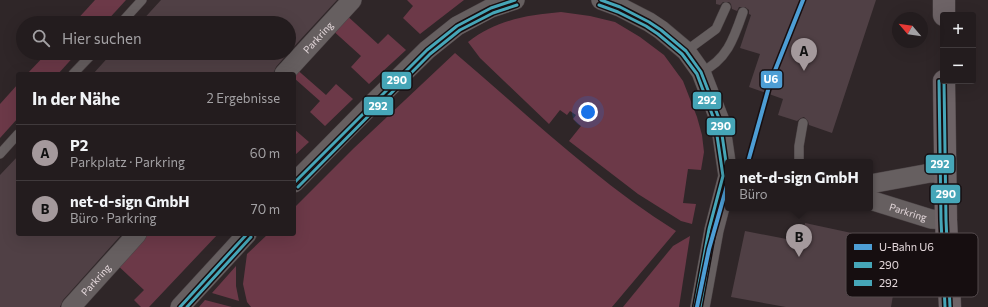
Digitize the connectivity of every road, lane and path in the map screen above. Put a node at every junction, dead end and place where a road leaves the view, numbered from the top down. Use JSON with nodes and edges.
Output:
{"nodes":[{"id":1,"x":142,"y":0,"type":"edge"},
{"id":2,"x":352,"y":0,"type":"edge"},
{"id":3,"x":515,"y":0,"type":"edge"},
{"id":4,"x":601,"y":0,"type":"edge"},
{"id":5,"x":944,"y":0,"type":"edge"},
{"id":6,"x":489,"y":4,"type":"edge"},
{"id":7,"x":726,"y":7,"type":"dead end"},
{"id":8,"x":743,"y":12,"type":"dead end"},
{"id":9,"x":944,"y":12,"type":"edge"},
{"id":10,"x":127,"y":16,"type":"edge"},
{"id":11,"x":686,"y":52,"type":"junction"},
{"id":12,"x":87,"y":60,"type":"edge"},
{"id":13,"x":76,"y":72,"type":"edge"},
{"id":14,"x":286,"y":72,"type":"edge"},
{"id":15,"x":701,"y":72,"type":"junction"},
{"id":16,"x":944,"y":84,"type":"edge"},
{"id":17,"x":803,"y":123,"type":"dead end"},
{"id":18,"x":16,"y":136,"type":"edge"},
{"id":19,"x":0,"y":154,"type":"edge"},
{"id":20,"x":726,"y":159,"type":"edge"},
{"id":21,"x":799,"y":159,"type":"edge"},
{"id":22,"x":945,"y":173,"type":"junction"},
{"id":23,"x":296,"y":181,"type":"edge"},
{"id":24,"x":873,"y":183,"type":"edge"},
{"id":25,"x":725,"y":188,"type":"edge"},
{"id":26,"x":873,"y":201,"type":"edge"},
{"id":27,"x":946,"y":220,"type":"junction"},
{"id":28,"x":947,"y":233,"type":"edge"},
{"id":29,"x":136,"y":236,"type":"edge"},
{"id":30,"x":245,"y":236,"type":"edge"},
{"id":31,"x":950,"y":297,"type":"edge"},
{"id":32,"x":71,"y":307,"type":"edge"},
{"id":33,"x":180,"y":307,"type":"edge"},
{"id":34,"x":700,"y":307,"type":"edge"},
{"id":35,"x":950,"y":307,"type":"edge"}],
"edges":[{"from":1,"to":10,"type":"lane"},
{"from":2,"to":14,"type":"street","name":"Parkring"},
{"from":3,"to":6,"type":"street"},
{"from":4,"to":11,"type":"street"},
{"from":5,"to":9,"type":"street"},
{"from":6,"to":23,"type":"street"},
{"from":7,"to":11,"type":"lane"},
{"from":8,"to":15,"type":"lane"},
{"from":11,"to":15,"type":"street"},
{"from":12,"to":13,"type":"lane"},
{"from":15,"to":20,"type":"street"},
{"from":16,"to":22,"type":"street"},
{"from":17,"to":21,"type":"lane"},
{"from":18,"to":19,"type":"lane"},
{"from":22,"to":24,"type":"street"},
{"from":22,"to":27,"type":"street"},
{"from":25,"to":34,"type":"street"},
{"from":26,"to":27,"type":"street","name":"Parkring"},
{"from":27,"to":28,"type":"street"},
{"from":29,"to":32,"type":"street","name":"Parkring"},
{"from":30,"to":33,"type":"street"},
{"from":31,"to":35,"type":"street"}]}
